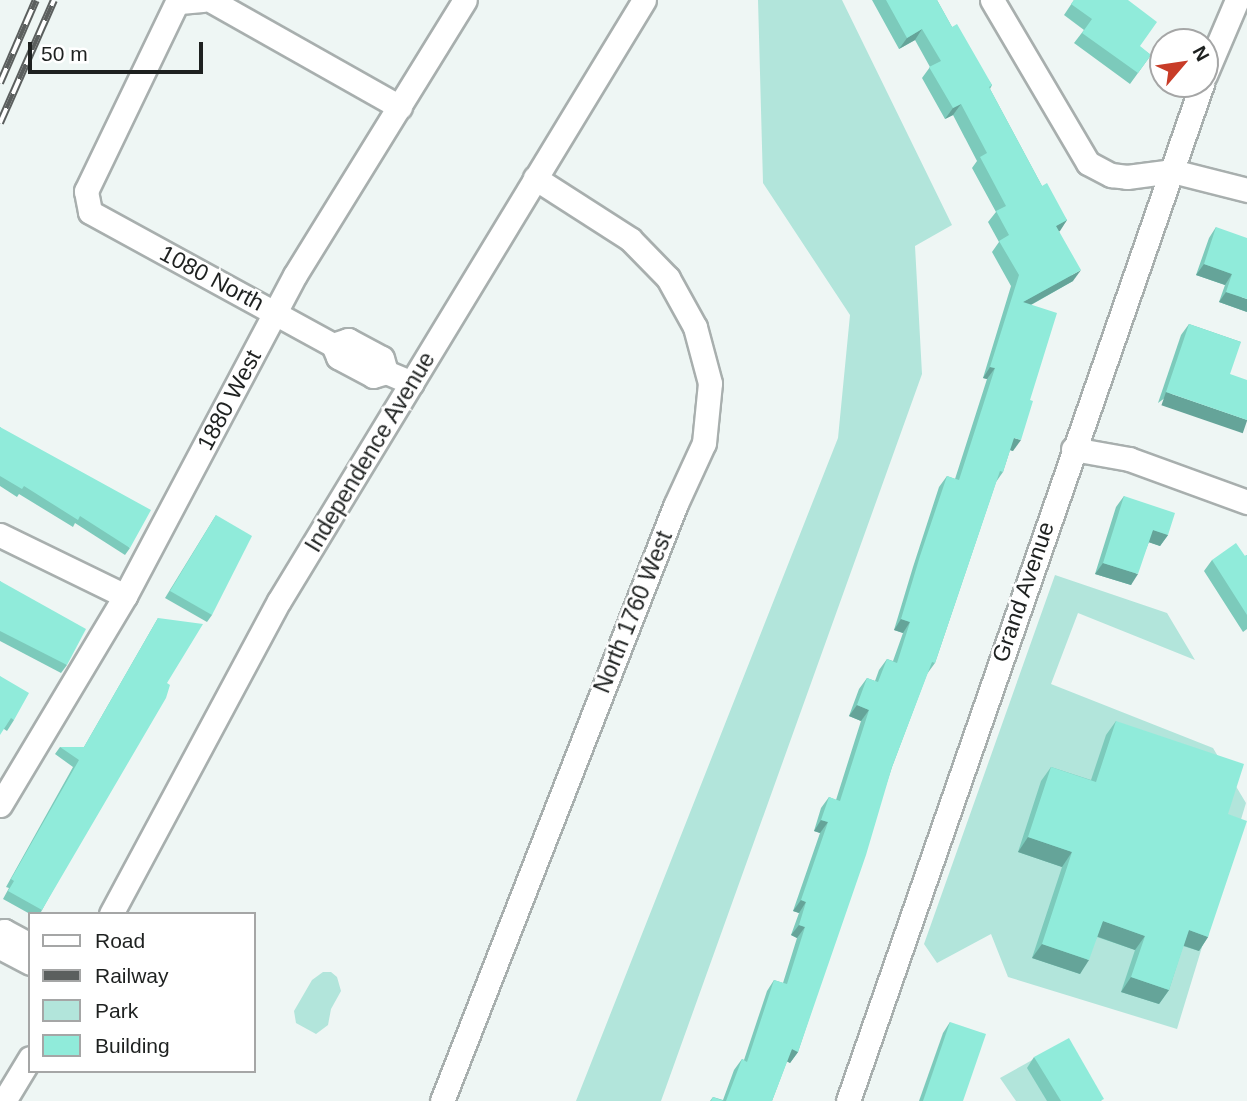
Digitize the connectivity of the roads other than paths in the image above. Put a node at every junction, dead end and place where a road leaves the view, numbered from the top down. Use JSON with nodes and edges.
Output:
{"nodes":[{"id":1,"x":202,"y":0,"type":"edge"},
{"id":2,"x":210,"y":0,"type":"edge"},
{"id":3,"x":465,"y":0,"type":"edge"},
{"id":4,"x":644,"y":0,"type":"edge"},
{"id":5,"x":992,"y":0,"type":"edge"},
{"id":6,"x":1237,"y":0,"type":"edge"},
{"id":7,"x":1219,"y":42,"type":"edge"},
{"id":8,"x":1197,"y":98,"type":"edge"},
{"id":9,"x":400,"y":107,"type":"junction"},
{"id":10,"x":1172,"y":171,"type":"junction"},
{"id":11,"x":535,"y":178,"type":"junction"},
{"id":12,"x":1247,"y":190,"type":"edge"},
{"id":13,"x":275,"y":313,"type":"junction"},
{"id":14,"x":412,"y":383,"type":"junction"},
{"id":15,"x":1073,"y":449,"type":"junction"},
{"id":16,"x":1247,"y":502,"type":"edge"},
{"id":17,"x":0,"y":535,"type":"edge"},
{"id":18,"x":125,"y":596,"type":"junction"},
{"id":19,"x":0,"y":805,"type":"edge"},
{"id":20,"x":112,"y":912,"type":"edge"},
{"id":21,"x":0,"y":934,"type":"edge"},
{"id":22,"x":28,"y":945,"type":"edge"},
{"id":23,"x":0,"y":947,"type":"edge"},
{"id":24,"x":28,"y":962,"type":"edge"},
{"id":25,"x":28,"y":1061,"type":"edge"},
{"id":26,"x":4,"y":1101,"type":"edge"},
{"id":27,"x":442,"y":1101,"type":"edge"},
{"id":28,"x":848,"y":1101,"type":"edge"}],
"edges":[{"from":1,"to":13,"type":"street","name":"1080 North"},
{"from":2,"to":9,"type":"street"},
{"from":3,"to":9,"type":"street","name":"1880 West"},
{"from":4,"to":11,"type":"street","name":"Independence Avenue"},
{"from":5,"to":10,"type":"street"},
{"from":6,"to":7,"type":"street"},
{"from":8,"to":10,"type":"street","name":"Grand Avenue"},
{"from":9,"to":13,"type":"street","name":"1880 West"},
{"from":10,"to":12,"type":"street"},
{"from":10,"to":15,"type":"street","name":"Grand Avenue"},
{"from":11,"to":14,"type":"street","name":"Independence Avenue"},
{"from":11,"to":27,"type":"street","name":"North 1760 West"},
{"from":13,"to":14,"type":"street","name":"1080 North"},
{"from":13,"to":18,"type":"street","name":"1880 West"},
{"from":14,"to":20,"type":"street","name":"Independence Avenue"},
{"from":15,"to":16,"type":"street"},
{"from":15,"to":28,"type":"street","name":"Grand Avenue"},
{"from":17,"to":18,"type":"street"},
{"from":18,"to":19,"type":"street","name":"1880 West"},
{"from":21,"to":22,"type":"street"},
{"from":23,"to":24,"type":"street"},
{"from":25,"to":26,"type":"street"}]}
